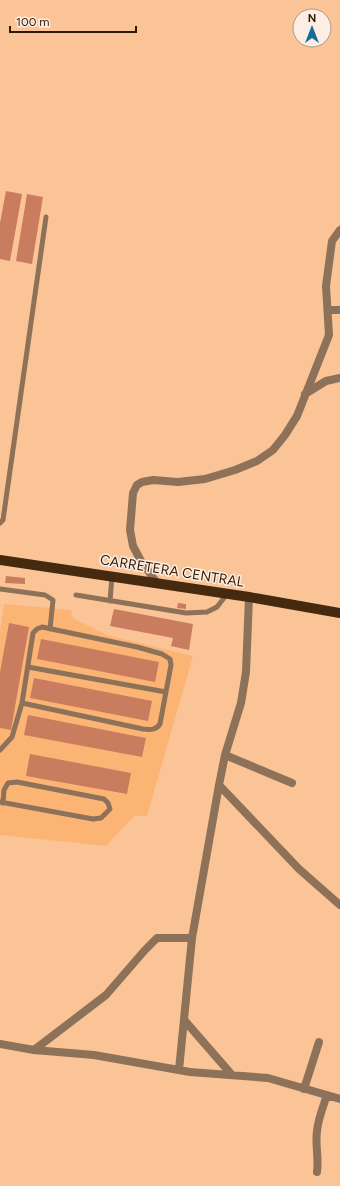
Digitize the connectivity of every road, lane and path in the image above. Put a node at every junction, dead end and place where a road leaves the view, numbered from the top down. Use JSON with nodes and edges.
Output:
{"nodes":[{"id":1,"x":46,"y":217,"type":"dead end"},
{"id":2,"x":340,"y":230,"type":"edge"},
{"id":3,"x":328,"y":310,"type":"junction"},
{"id":4,"x":340,"y":310,"type":"edge"},
{"id":5,"x":340,"y":378,"type":"edge"},
{"id":6,"x":305,"y":394,"type":"junction"},
{"id":7,"x":0,"y":523,"type":"edge"},
{"id":8,"x":0,"y":560,"type":"edge"},
{"id":9,"x":112,"y":576,"type":"junction"},
{"id":10,"x":157,"y":583,"type":"junction"},
{"id":11,"x":0,"y":589,"type":"edge"},
{"id":12,"x":227,"y":594,"type":"junction"},
{"id":13,"x":76,"y":595,"type":"dead end"},
{"id":14,"x":249,"y":597,"type":"junction"},
{"id":15,"x":110,"y":601,"type":"junction"},
{"id":16,"x":340,"y":613,"type":"edge"},
{"id":17,"x":50,"y":628,"type":"junction"},
{"id":18,"x":28,"y":667,"type":"junction"},
{"id":19,"x":166,"y":692,"type":"junction"},
{"id":20,"x":22,"y":703,"type":"junction"},
{"id":21,"x":0,"y":750,"type":"edge"},
{"id":22,"x":225,"y":755,"type":"junction"},
{"id":23,"x":292,"y":782,"type":"dead end"},
{"id":24,"x":219,"y":785,"type":"junction"},
{"id":25,"x":2,"y":803,"type":"edge"},
{"id":26,"x":340,"y":905,"type":"edge"},
{"id":27,"x":192,"y":938,"type":"junction"},
{"id":28,"x":185,"y":1021,"type":"junction"},
{"id":29,"x":318,"y":1042,"type":"dead end"},
{"id":30,"x":0,"y":1044,"type":"edge"},
{"id":31,"x":34,"y":1050,"type":"junction"},
{"id":32,"x":179,"y":1070,"type":"junction"},
{"id":33,"x":232,"y":1075,"type":"junction"},
{"id":34,"x":304,"y":1089,"type":"junction"},
{"id":35,"x":327,"y":1095,"type":"junction"},
{"id":36,"x":340,"y":1099,"type":"edge"},
{"id":37,"x":317,"y":1172,"type":"dead end"}],
"edges":[{"from":1,"to":7,"type":"lane"},
{"from":2,"to":3,"type":"street"},
{"from":3,"to":4,"type":"street"},
{"from":3,"to":6,"type":"street"},
{"from":5,"to":6,"type":"street"},
{"from":6,"to":10,"type":"street"},
{"from":8,"to":9,"type":"main road","name":"CARRETERA CENTRAL"},
{"from":9,"to":10,"type":"main road","name":"CARRETERA CENTRAL"},
{"from":9,"to":15,"type":"lane"},
{"from":10,"to":12,"type":"main road","name":"CARRETERA CENTRAL"},
{"from":11,"to":17,"type":"lane"},
{"from":12,"to":14,"type":"main road","name":"CARRETERA CENTRAL"},
{"from":12,"to":15,"type":"lane"},
{"from":13,"to":15,"type":"lane"},
{"from":14,"to":16,"type":"main road","name":"CARRETERA CENTRAL"},
{"from":14,"to":22,"type":"street"},
{"from":17,"to":18,"type":"lane"},
{"from":17,"to":19,"type":"lane"},
{"from":18,"to":19,"type":"lane"},
{"from":18,"to":20,"type":"lane"},
{"from":19,"to":20,"type":"lane"},
{"from":20,"to":21,"type":"lane"},
{"from":22,"to":23,"type":"street"},
{"from":22,"to":24,"type":"street"},
{"from":24,"to":26,"type":"street"},
{"from":24,"to":27,"type":"street"},
{"from":25,"to":25,"type":"lane"},
{"from":27,"to":28,"type":"street"},
{"from":27,"to":31,"type":"street"},
{"from":28,"to":32,"type":"street"},
{"from":28,"to":33,"type":"street"},
{"from":29,"to":34,"type":"street"},
{"from":30,"to":31,"type":"street"},
{"from":31,"to":32,"type":"street"},
{"from":32,"to":33,"type":"street"},
{"from":33,"to":34,"type":"street"},
{"from":34,"to":35,"type":"street"},
{"from":35,"to":36,"type":"street"},
{"from":35,"to":37,"type":"street"}]}
